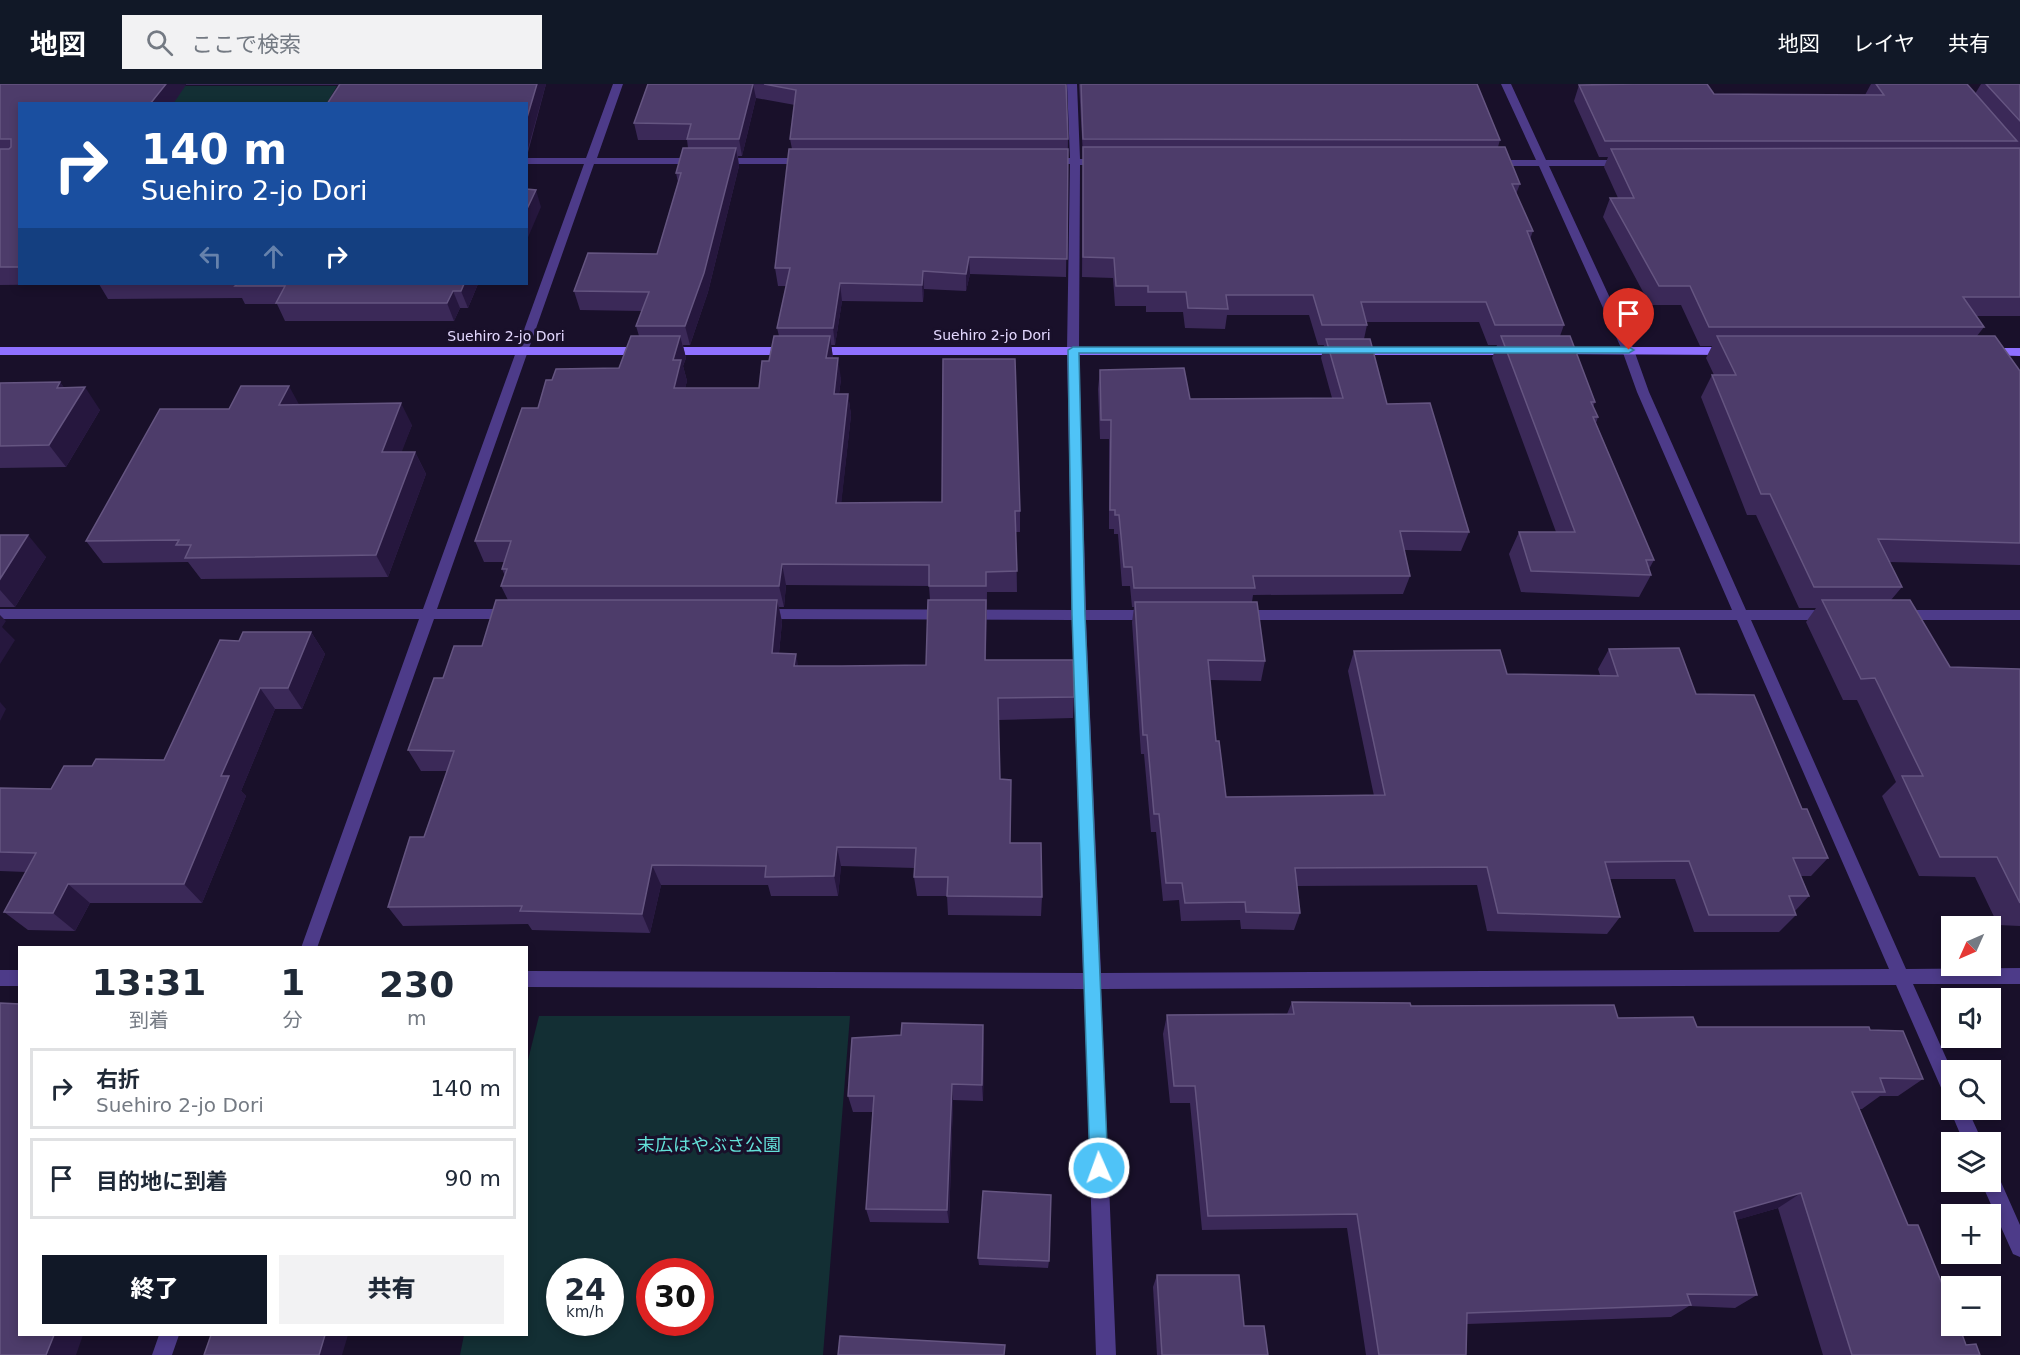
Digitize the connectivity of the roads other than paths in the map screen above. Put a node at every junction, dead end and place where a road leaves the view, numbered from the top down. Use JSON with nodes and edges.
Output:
{"nodes":[{"id":1,"x":618,"y":84,"type":"edge"},
{"id":2,"x":1072,"y":84,"type":"edge"},
{"id":3,"x":1506,"y":84,"type":"edge"},
{"id":4,"x":528,"y":161,"type":"edge"},
{"id":5,"x":591,"y":161,"type":"junction"},
{"id":6,"x":816,"y":161,"type":"edge"},
{"id":7,"x":1040,"y":161,"type":"edge"},
{"id":8,"x":1075,"y":161,"type":"junction"},
{"id":9,"x":1111,"y":162,"type":"edge"},
{"id":10,"x":1481,"y":163,"type":"edge"},
{"id":11,"x":1540,"y":163,"type":"junction"},
{"id":12,"x":1636,"y":163,"type":"edge"},
{"id":13,"x":1073,"y":350,"type":"junction"},
{"id":14,"x":1629,"y":350,"type":"junction"},
{"id":15,"x":0,"y":351,"type":"edge"},
{"id":16,"x":521,"y":351,"type":"junction"},
{"id":17,"x":1738,"y":351,"type":"edge"},
{"id":18,"x":1973,"y":352,"type":"edge"},
{"id":19,"x":2020,"y":352,"type":"edge"},
{"id":20,"x":0,"y":614,"type":"edge"},
{"id":21,"x":430,"y":614,"type":"junction"},
{"id":22,"x":524,"y":614,"type":"edge"},
{"id":23,"x":748,"y":614,"type":"edge"},
{"id":24,"x":1079,"y":615,"type":"junction"},
{"id":25,"x":1173,"y":615,"type":"edge"},
{"id":26,"x":1221,"y":615,"type":"edge"},
{"id":27,"x":1742,"y":615,"type":"junction"},
{"id":28,"x":1846,"y":615,"type":"edge"},
{"id":29,"x":1881,"y":615,"type":"edge"},
{"id":30,"x":2020,"y":615,"type":"edge"},
{"id":31,"x":310,"y":946,"type":"edge"},
{"id":32,"x":1899,"y":976,"type":"junction"},
{"id":33,"x":2020,"y":976,"type":"edge"},
{"id":34,"x":0,"y":978,"type":"edge"},
{"id":35,"x":18,"y":978,"type":"edge"},
{"id":36,"x":528,"y":979,"type":"edge"},
{"id":37,"x":1092,"y":981,"type":"junction"},
{"id":38,"x":1941,"y":1069,"type":"edge"},
{"id":39,"x":1995,"y":1192,"type":"edge"},
{"id":40,"x":2020,"y":1246,"type":"edge"},
{"id":41,"x":169,"y":1336,"type":"edge"},
{"id":42,"x":162,"y":1355,"type":"edge"},
{"id":43,"x":1106,"y":1355,"type":"edge"}],
"edges":[{"from":1,"to":5,"type":"street"},
{"from":2,"to":8,"type":"street"},
{"from":3,"to":11,"type":"street"},
{"from":4,"to":5,"type":"street"},
{"from":5,"to":6,"type":"street"},
{"from":5,"to":16,"type":"street"},
{"from":7,"to":8,"type":"street"},
{"from":8,"to":9,"type":"street"},
{"from":8,"to":13,"type":"street"},
{"from":10,"to":11,"type":"street"},
{"from":11,"to":12,"type":"street"},
{"from":11,"to":14,"type":"street"},
{"from":13,"to":14,"type":"street","name":"Suehiro 2-jo Dori"},
{"from":13,"to":16,"type":"street","name":"Suehiro 2-jo Dori"},
{"from":13,"to":24,"type":"street"},
{"from":14,"to":17,"type":"street","name":"Suehiro 2-jo Dori"},
{"from":14,"to":27,"type":"street"},
{"from":15,"to":16,"type":"street","name":"Suehiro 2-jo Dori"},
{"from":16,"to":21,"type":"street"},
{"from":18,"to":19,"type":"street"},
{"from":20,"to":21,"type":"street"},
{"from":21,"to":22,"type":"street"},
{"from":21,"to":31,"type":"street"},
{"from":23,"to":24,"type":"street"},
{"from":24,"to":25,"type":"street"},
{"from":24,"to":37,"type":"street"},
{"from":26,"to":27,"type":"street"},
{"from":27,"to":28,"type":"street"},
{"from":27,"to":32,"type":"street"},
{"from":29,"to":30,"type":"street"},
{"from":32,"to":33,"type":"street"},
{"from":32,"to":37,"type":"street"},
{"from":32,"to":38,"type":"street"},
{"from":34,"to":35,"type":"street"},
{"from":36,"to":37,"type":"street"},
{"from":37,"to":43,"type":"street"},
{"from":39,"to":40,"type":"street"},
{"from":41,"to":42,"type":"street"}]}
